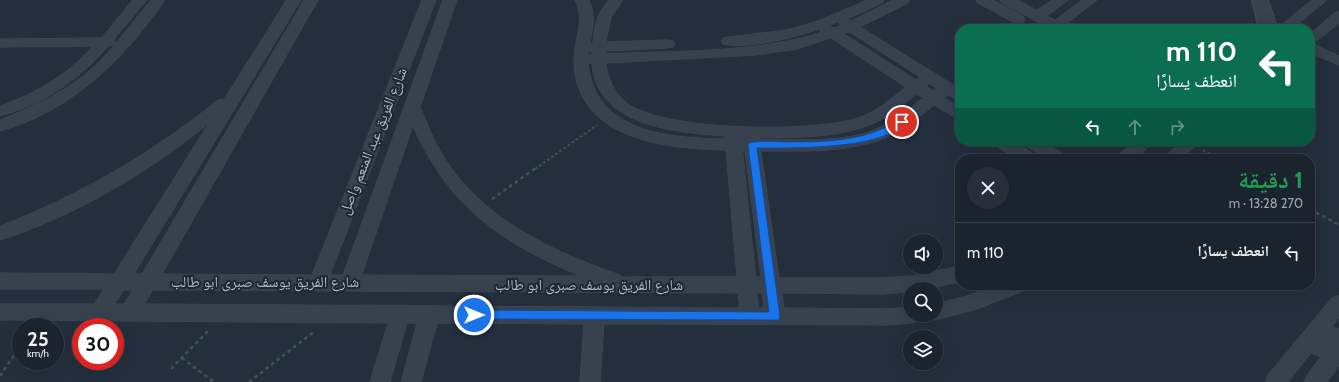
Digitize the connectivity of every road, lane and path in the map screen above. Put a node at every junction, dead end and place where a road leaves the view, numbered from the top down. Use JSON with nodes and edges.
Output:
{"nodes":[{"id":1,"x":140,"y":0,"type":"edge"},
{"id":2,"x":158,"y":0,"type":"edge"},
{"id":3,"x":294,"y":0,"type":"edge"},
{"id":4,"x":311,"y":0,"type":"edge"},
{"id":5,"x":429,"y":0,"type":"edge"},
{"id":6,"x":450,"y":0,"type":"edge"},
{"id":7,"x":582,"y":0,"type":"edge"},
{"id":8,"x":616,"y":0,"type":"edge"},
{"id":9,"x":877,"y":0,"type":"edge"},
{"id":10,"x":903,"y":0,"type":"edge"},
{"id":11,"x":983,"y":0,"type":"edge"},
{"id":12,"x":1007,"y":0,"type":"edge"},
{"id":13,"x":1061,"y":0,"type":"edge"},
{"id":14,"x":1090,"y":0,"type":"edge"},
{"id":15,"x":1260,"y":0,"type":"edge"},
{"id":16,"x":1320,"y":0,"type":"edge"},
{"id":17,"x":1339,"y":16,"type":"edge"},
{"id":18,"x":839,"y":19,"type":"junction"},
{"id":19,"x":1037,"y":22,"type":"edge"},
{"id":20,"x":1062,"y":24,"type":"edge"},
{"id":21,"x":1266,"y":24,"type":"edge"},
{"id":22,"x":1290,"y":24,"type":"edge"},
{"id":23,"x":821,"y":25,"type":"junction"},
{"id":24,"x":852,"y":26,"type":"junction"},
{"id":25,"x":834,"y":34,"type":"junction"},
{"id":26,"x":1315,"y":38,"type":"edge"},
{"id":27,"x":103,"y":42,"type":"junction"},
{"id":28,"x":0,"y":43,"type":"edge"},
{"id":29,"x":1315,"y":43,"type":"edge"},
{"id":30,"x":1315,"y":45,"type":"edge"},
{"id":31,"x":119,"y":48,"type":"junction"},
{"id":32,"x":1339,"y":49,"type":"edge"},
{"id":33,"x":599,"y":52,"type":"junction"},
{"id":34,"x":0,"y":53,"type":"edge"},
{"id":35,"x":93,"y":53,"type":"junction"},
{"id":36,"x":581,"y":53,"type":"junction"},
{"id":37,"x":1339,"y":61,"type":"edge"},
{"id":38,"x":929,"y":77,"type":"junction"},
{"id":39,"x":916,"y":87,"type":"junction"},
{"id":40,"x":947,"y":88,"type":"junction"},
{"id":41,"x":955,"y":93,"type":"edge"},
{"id":42,"x":236,"y":94,"type":"junction"},
{"id":43,"x":933,"y":98,"type":"junction"},
{"id":44,"x":412,"y":106,"type":"junction"},
{"id":45,"x":0,"y":111,"type":"edge"},
{"id":46,"x":955,"y":112,"type":"edge"},
{"id":47,"x":876,"y":115,"type":"junction"},
{"id":48,"x":607,"y":117,"type":"junction"},
{"id":49,"x":0,"y":126,"type":"edge"},
{"id":50,"x":891,"y":128,"type":"junction"},
{"id":51,"x":825,"y":136,"type":"junction"},
{"id":52,"x":733,"y":138,"type":"junction"},
{"id":53,"x":752,"y":138,"type":"junction"},
{"id":54,"x":1009,"y":146,"type":"edge"},
{"id":55,"x":1039,"y":146,"type":"edge"},
{"id":56,"x":1141,"y":146,"type":"edge"},
{"id":57,"x":1186,"y":146,"type":"edge"},
{"id":58,"x":1198,"y":146,"type":"edge"},
{"id":59,"x":1021,"y":154,"type":"edge"},
{"id":60,"x":1051,"y":154,"type":"edge"},
{"id":61,"x":1130,"y":154,"type":"edge"},
{"id":62,"x":1177,"y":154,"type":"edge"},
{"id":63,"x":1211,"y":154,"type":"edge"},
{"id":64,"x":479,"y":208,"type":"junction"},
{"id":65,"x":1315,"y":212,"type":"edge"},
{"id":66,"x":1339,"y":225,"type":"edge"},
{"id":67,"x":0,"y":233,"type":"edge"},
{"id":68,"x":955,"y":275,"type":"edge"},
{"id":69,"x":0,"y":281,"type":"edge"},
{"id":70,"x":119,"y":282,"type":"junction"},
{"id":71,"x":148,"y":282,"type":"junction"},
{"id":72,"x":318,"y":283,"type":"junction"},
{"id":73,"x":350,"y":283,"type":"junction"},
{"id":74,"x":629,"y":285,"type":"junction"},
{"id":75,"x":747,"y":286,"type":"junction"},
{"id":76,"x":771,"y":286,"type":"junction"},
{"id":77,"x":1005,"y":290,"type":"edge"},
{"id":78,"x":1339,"y":304,"type":"edge"},
{"id":79,"x":943,"y":310,"type":"edge"},
{"id":80,"x":0,"y":312,"type":"edge"},
{"id":81,"x":100,"y":312,"type":"junction"},
{"id":82,"x":130,"y":312,"type":"junction"},
{"id":83,"x":226,"y":313,"type":"junction"},
{"id":84,"x":338,"y":314,"type":"junction"},
{"id":85,"x":400,"y":314,"type":"junction"},
{"id":86,"x":429,"y":314,"type":"junction"},
{"id":87,"x":595,"y":315,"type":"junction"},
{"id":88,"x":750,"y":316,"type":"junction"},
{"id":89,"x":775,"y":316,"type":"junction"},
{"id":90,"x":903,"y":316,"type":"edge"},
{"id":91,"x":1312,"y":337,"type":"junction"},
{"id":92,"x":1338,"y":349,"type":"edge"},
{"id":93,"x":12,"y":358,"type":"edge"},
{"id":94,"x":182,"y":358,"type":"junction"},
{"id":95,"x":171,"y":369,"type":"dead end"},
{"id":96,"x":0,"y":376,"type":"edge"},
{"id":97,"x":214,"y":382,"type":"edge"},
{"id":98,"x":249,"y":382,"type":"edge"},
{"id":99,"x":380,"y":382,"type":"edge"},
{"id":100,"x":412,"y":382,"type":"edge"},
{"id":101,"x":590,"y":382,"type":"edge"},
{"id":102,"x":1275,"y":382,"type":"edge"},
{"id":103,"x":1314,"y":382,"type":"edge"}],
"edges":[{"from":1,"to":27,"type":"street"},
{"from":2,"to":31,"type":"street"},
{"from":3,"to":42,"type":"street"},
{"from":4,"to":71,"type":"street"},
{"from":5,"to":72,"type":"street","name":"شارع الفريق عبد المنعم واصل"},
{"from":6,"to":44,"type":"street","name":"شارع الفريق عبد المنعم واصل"},
{"from":7,"to":36,"type":"street"},
{"from":8,"to":33,"type":"street"},
{"from":9,"to":18,"type":"street"},
{"from":10,"to":24,"type":"street"},
{"from":11,"to":19,"type":"street"},
{"from":12,"to":19,"type":"street"},
{"from":13,"to":19,"type":"street"},
{"from":14,"to":20,"type":"street"},
{"from":15,"to":21,"type":"street"},
{"from":16,"to":22,"type":"street"},
{"from":17,"to":26,"type":"street"},
{"from":18,"to":23,"type":"street"},
{"from":18,"to":24,"type":"street"},
{"from":23,"to":25,"type":"street"},
{"from":23,"to":33,"type":"street"},
{"from":24,"to":25,"type":"street"},
{"from":24,"to":38,"type":"street"},
{"from":25,"to":33,"type":"street"},
{"from":25,"to":39,"type":"street"},
{"from":27,"to":28,"type":"street"},
{"from":27,"to":31,"type":"street"},
{"from":27,"to":35,"type":"street"},
{"from":29,"to":32,"type":"street"},
{"from":30,"to":37,"type":"street"},
{"from":31,"to":35,"type":"street"},
{"from":31,"to":49,"type":"street"},
{"from":33,"to":36,"type":"street"},
{"from":33,"to":52,"type":"street"},
{"from":34,"to":35,"type":"street"},
{"from":35,"to":45,"type":"street"},
{"from":36,"to":48,"type":"street"},
{"from":38,"to":39,"type":"street"},
{"from":38,"to":40,"type":"street"},
{"from":39,"to":43,"type":"street"},
{"from":39,"to":47,"type":"street"},
{"from":40,"to":41,"type":"street"},
{"from":40,"to":43,"type":"street"},
{"from":42,"to":67,"type":"street"},
{"from":42,"to":70,"type":"street"},
{"from":43,"to":46,"type":"street"},
{"from":43,"to":50,"type":"street"},
{"from":44,"to":64,"type":"street"},
{"from":44,"to":73,"type":"street","name":"شارع الفريق عبد المنعم واصل"},
{"from":47,"to":50,"type":"street"},
{"from":47,"to":51,"type":"street"},
{"from":48,"to":52,"type":"street"},
{"from":48,"to":64,"type":"path"},
{"from":50,"to":51,"type":"street"},
{"from":51,"to":53,"type":"street"},
{"from":52,"to":53,"type":"street"},
{"from":52,"to":75,"type":"street"},
{"from":53,"to":76,"type":"street"},
{"from":54,"to":59,"type":"street"},
{"from":55,"to":60,"type":"street"},
{"from":56,"to":61,"type":"street"},
{"from":57,"to":62,"type":"street"},
{"from":58,"to":63,"type":"path"},
{"from":64,"to":74,"type":"street"},
{"from":65,"to":66,"type":"path"},
{"from":68,"to":76,"type":"street","name":"شارع الفريق يوسف صبرى ابو طالب"},
{"from":69,"to":70,"type":"street","name":"شارع الفريق يوسف صبرى ابو طالب"},
{"from":70,"to":71,"type":"street","name":"شارع الفريق يوسف صبرى ابو طالب"},
{"from":70,"to":81,"type":"street"},
{"from":71,"to":72,"type":"street","name":"شارع الفريق يوسف صبرى ابو طالب"},
{"from":71,"to":82,"type":"street"},
{"from":72,"to":73,"type":"street","name":"شارع الفريق يوسف صبرى ابو طالب"},
{"from":73,"to":74,"type":"street","name":"شارع الفريق يوسف صبرى ابو طالب"},
{"from":74,"to":75,"type":"street","name":"شارع الفريق يوسف صبرى ابو طالب"},
{"from":75,"to":76,"type":"street","name":"شارع الفريق يوسف صبرى ابو طالب"},
{"from":75,"to":88,"type":"street"},
{"from":76,"to":89,"type":"street"},
{"from":77,"to":79,"type":"street"},
{"from":78,"to":91,"type":"street"},
{"from":80,"to":81,"type":"street","name":"شارع الفريق يوسف صبرى ابو طالب"},
{"from":81,"to":82,"type":"street","name":"شارع الفريق يوسف صبرى ابو طالب"},
{"from":82,"to":83,"type":"street","name":"شارع الفريق يوسف صبرى ابو طالب"},
{"from":83,"to":84,"type":"street","name":"شارع الفريق يوسف صبرى ابو طالب"},
{"from":83,"to":94,"type":"path"},
{"from":84,"to":85,"type":"street","name":"شارع الفريق يوسف صبرى ابو طالب"},
{"from":84,"to":98,"type":"path"},
{"from":85,"to":86,"type":"street","name":"شارع الفريق يوسف صبرى ابو طالب"},
{"from":85,"to":99,"type":"street"},
{"from":86,"to":87,"type":"street","name":"شارع الفريق يوسف صبرى ابو طالب"},
{"from":86,"to":100,"type":"street"},
{"from":87,"to":88,"type":"street","name":"شارع الفريق يوسف صبرى ابو طالب"},
{"from":87,"to":101,"type":"street"},
{"from":88,"to":89,"type":"street","name":"شارع الفريق يوسف صبرى ابو طالب"},
{"from":89,"to":90,"type":"street","name":"شارع الفريق يوسف صبرى ابو طالب"},
{"from":91,"to":92,"type":"street"},
{"from":91,"to":102,"type":"street"},
{"from":92,"to":103,"type":"street"},
{"from":93,"to":96,"type":"path"},
{"from":94,"to":95,"type":"path"},
{"from":94,"to":97,"type":"path"}]}
